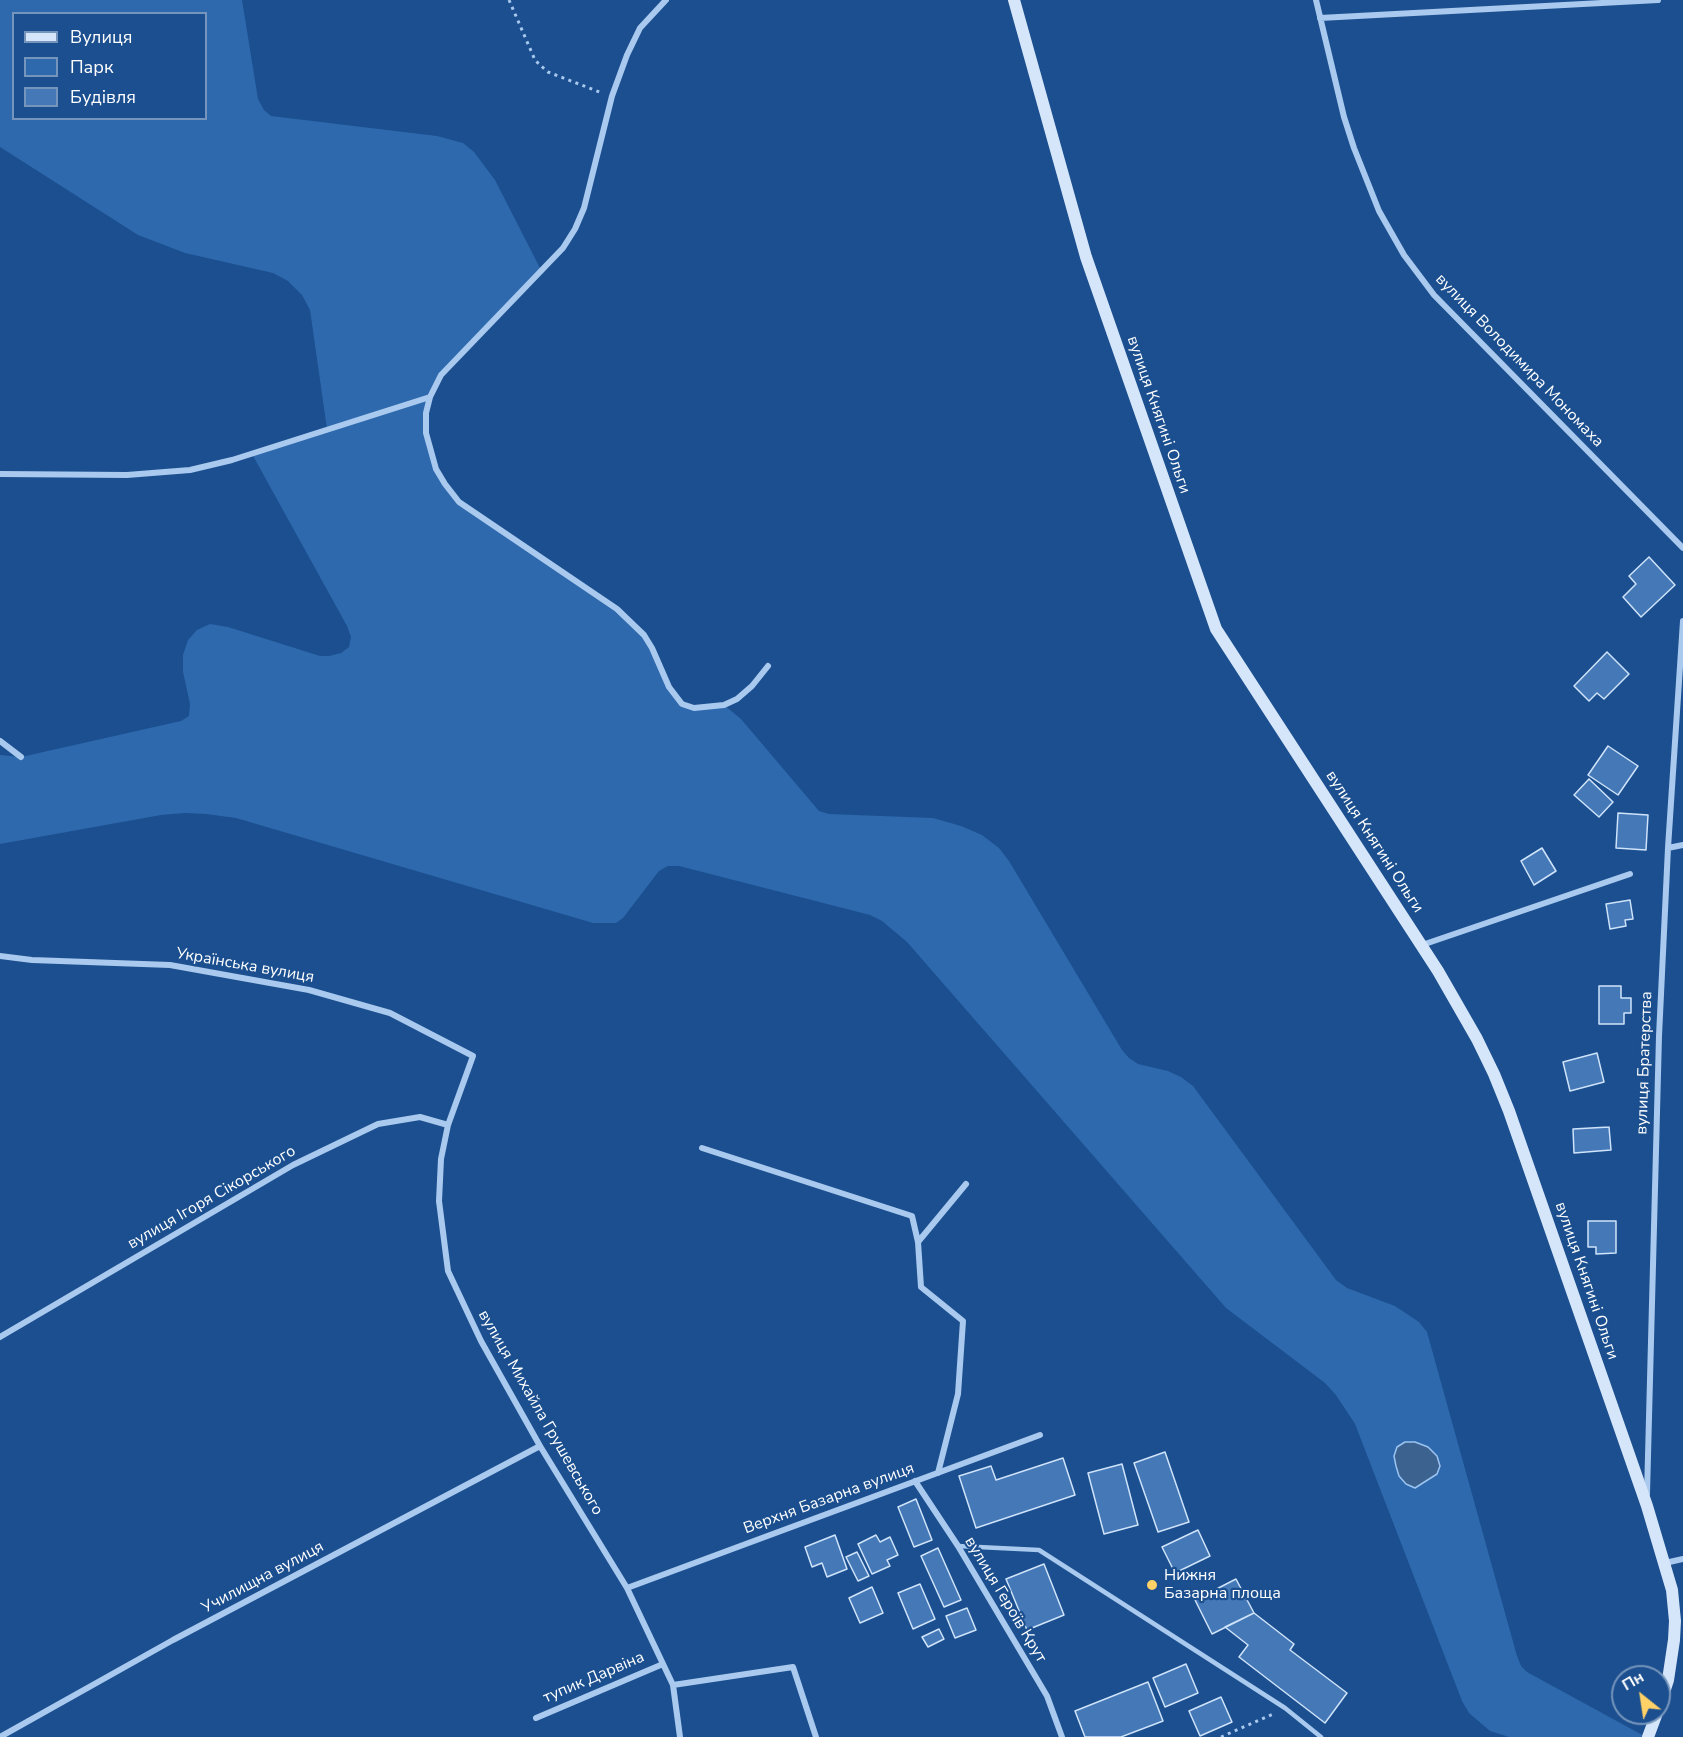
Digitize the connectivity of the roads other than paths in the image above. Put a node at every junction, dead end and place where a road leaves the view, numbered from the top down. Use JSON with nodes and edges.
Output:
{"nodes":[{"id":1,"x":666,"y":0,"type":"edge"},
{"id":2,"x":1014,"y":0,"type":"edge"},
{"id":3,"x":1316,"y":0,"type":"edge"},
{"id":4,"x":1658,"y":0,"type":"edge"},
{"id":5,"x":1320,"y":18,"type":"junction"},
{"id":6,"x":430,"y":396,"type":"junction"},
{"id":7,"x":0,"y":474,"type":"edge"},
{"id":8,"x":1683,"y":548,"type":"edge"},
{"id":9,"x":1683,"y":621,"type":"edge"},
{"id":10,"x":1683,"y":635,"type":"edge"},
{"id":11,"x":768,"y":666,"type":"dead end"},
{"id":12,"x":0,"y":741,"type":"edge"},
{"id":13,"x":21,"y":757,"type":"dead end"},
{"id":14,"x":1683,"y":845,"type":"edge"},
{"id":15,"x":1668,"y":848,"type":"junction"},
{"id":16,"x":1630,"y":873,"type":"dead end"},
{"id":17,"x":1422,"y":945,"type":"junction"},
{"id":18,"x":0,"y":956,"type":"edge"},
{"id":19,"x":473,"y":1056,"type":"joint"},
{"id":20,"x":448,"y":1125,"type":"junction"},
{"id":21,"x":702,"y":1148,"type":"dead end"},
{"id":22,"x":966,"y":1184,"type":"dead end"},
{"id":23,"x":918,"y":1242,"type":"junction"},
{"id":24,"x":0,"y":1337,"type":"edge"},
{"id":25,"x":1040,"y":1435,"type":"dead end"},
{"id":26,"x":540,"y":1446,"type":"junction"},
{"id":27,"x":938,"y":1473,"type":"junction"},
{"id":28,"x":915,"y":1481,"type":"junction"},
{"id":29,"x":1647,"y":1506,"type":"junction"},
{"id":30,"x":958,"y":1546,"type":"junction"},
{"id":31,"x":1683,"y":1559,"type":"edge"},
{"id":32,"x":1665,"y":1563,"type":"junction"},
{"id":33,"x":627,"y":1588,"type":"junction"},
{"id":34,"x":663,"y":1664,"type":"junction"},
{"id":35,"x":1670,"y":1665,"type":"edge"},
{"id":36,"x":673,"y":1686,"type":"junction"},
{"id":37,"x":536,"y":1718,"type":"dead end"},
{"id":38,"x":0,"y":1737,"type":"edge"},
{"id":39,"x":680,"y":1737,"type":"edge"},
{"id":40,"x":816,"y":1737,"type":"edge"},
{"id":41,"x":1062,"y":1737,"type":"edge"},
{"id":42,"x":1322,"y":1737,"type":"edge"}],
"edges":[{"from":1,"to":6,"type":"street"},
{"from":2,"to":17,"type":"street","name":"вулиця Княгині Ольги"},
{"from":3,"to":5,"type":"street","name":"вулиця Володимира Мономаха"},
{"from":4,"to":5,"type":"street"},
{"from":5,"to":8,"type":"street","name":"вулиця Володимира Мономаха"},
{"from":6,"to":7,"type":"street"},
{"from":6,"to":11,"type":"street"},
{"from":9,"to":10,"type":"street","name":"вулиця Братерства"},
{"from":10,"to":15,"type":"street","name":"вулиця Братерства"},
{"from":12,"to":13,"type":"street"},
{"from":14,"to":15,"type":"street"},
{"from":15,"to":29,"type":"street","name":"вулиця Братерства"},
{"from":16,"to":17,"type":"street"},
{"from":17,"to":29,"type":"street","name":"вулиця Княгині Ольги"},
{"from":18,"to":19,"type":"street","name":"Українська вулиця"},
{"from":19,"to":20,"type":"street","name":"вулиця Михайла Грушевського"},
{"from":20,"to":24,"type":"street","name":"вулиця Ігоря Сікорського"},
{"from":20,"to":26,"type":"street","name":"вулиця Михайла Грушевського"},
{"from":21,"to":23,"type":"street"},
{"from":22,"to":23,"type":"street"},
{"from":23,"to":27,"type":"street"},
{"from":25,"to":27,"type":"street","name":"Верхня Базарна вулиця"},
{"from":26,"to":33,"type":"street","name":"вулиця Михайла Грушевського"},
{"from":26,"to":38,"type":"street","name":"Училищна вулиця"},
{"from":27,"to":28,"type":"street","name":"Верхня Базарна вулиця"},
{"from":28,"to":30,"type":"street","name":"вулиця Героїв Крут"},
{"from":28,"to":33,"type":"street","name":"Верхня Базарна вулиця"},
{"from":29,"to":32,"type":"street","name":"вулиця Княгині Ольги"},
{"from":30,"to":41,"type":"street","name":"вулиця Героїв Крут"},
{"from":30,"to":42,"type":"lane"},
{"from":31,"to":32,"type":"street"},
{"from":32,"to":35,"type":"street","name":"вулиця Княгині Ольги"},
{"from":33,"to":34,"type":"street","name":"вулиця Михайла Грушевського"},
{"from":34,"to":36,"type":"street","name":"вулиця Михайла Грушевського"},
{"from":34,"to":37,"type":"street","name":"тупик Дарвіна"},
{"from":36,"to":39,"type":"street","name":"вулиця Михайла Грушевського"},
{"from":36,"to":40,"type":"street"}]}
